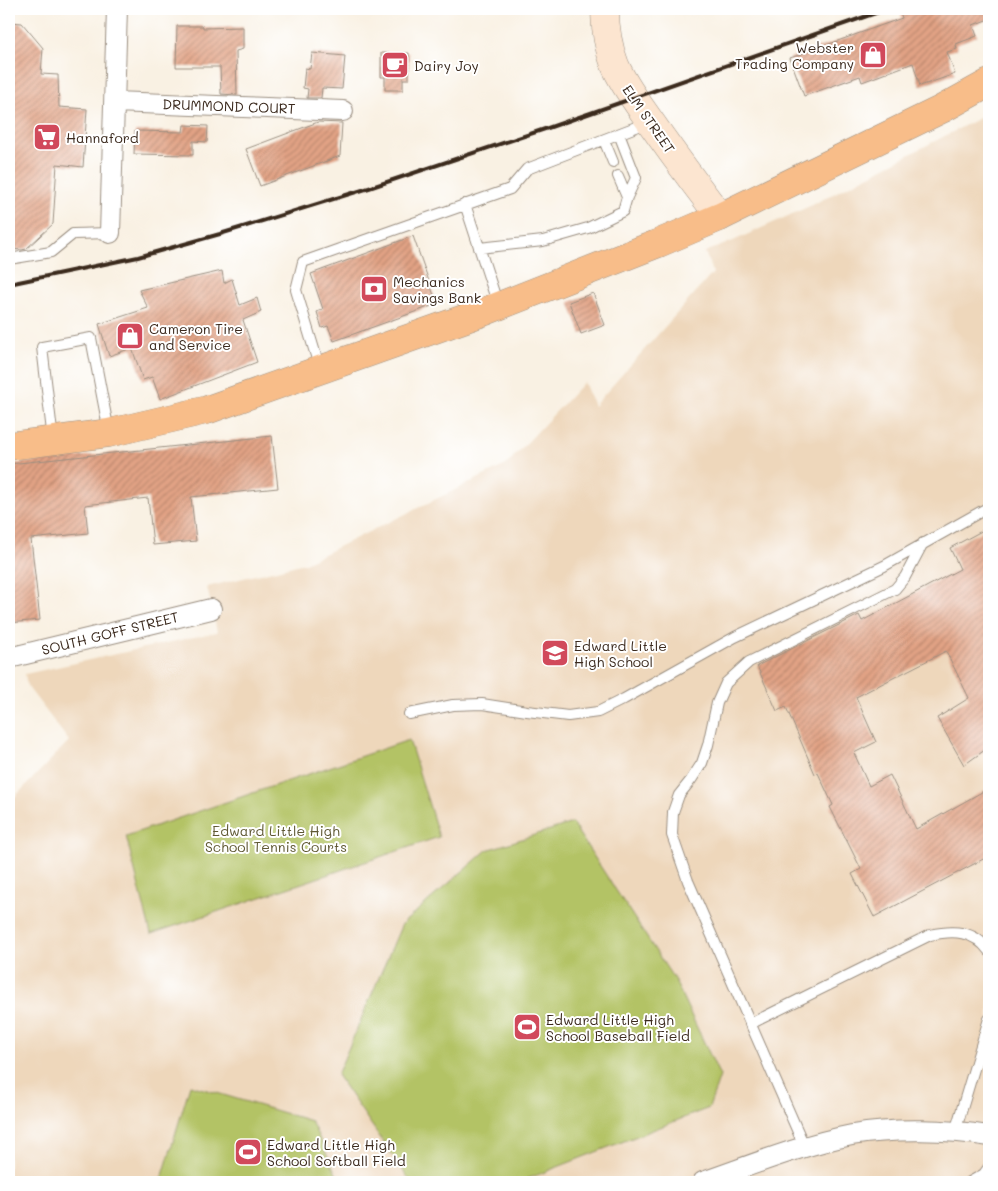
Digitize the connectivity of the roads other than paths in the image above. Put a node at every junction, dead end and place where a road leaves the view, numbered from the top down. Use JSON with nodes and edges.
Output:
{"nodes":[{"id":1,"x":117,"y":9,"type":"edge"},
{"id":2,"x":605,"y":9,"type":"edge"},
{"id":3,"x":989,"y":83,"type":"edge"},
{"id":4,"x":115,"y":102,"type":"junction"},
{"id":5,"x":343,"y":111,"type":"dead end"},
{"id":6,"x":650,"y":122,"type":"junction"},
{"id":7,"x":620,"y":134,"type":"junction"},
{"id":8,"x":604,"y":140,"type":"junction"},
{"id":9,"x":613,"y":162,"type":"dead end"},
{"id":10,"x":618,"y":176,"type":"dead end"},
{"id":11,"x":627,"y":197,"type":"junction"},
{"id":12,"x":465,"y":204,"type":"junction"},
{"id":13,"x":720,"y":217,"type":"junction"},
{"id":14,"x":110,"y":233,"type":"joint"},
{"id":15,"x":479,"y":248,"type":"junction"},
{"id":16,"x":9,"y":258,"type":"edge"},
{"id":17,"x":498,"y":306,"type":"junction"},
{"id":18,"x":320,"y":370,"type":"junction"},
{"id":19,"x":109,"y":433,"type":"junction"},
{"id":20,"x":53,"y":441,"type":"junction"},
{"id":21,"x":9,"y":446,"type":"edge"},
{"id":22,"x":989,"y":507,"type":"edge"},
{"id":23,"x":924,"y":544,"type":"junction"},
{"id":24,"x":211,"y":609,"type":"dead end"},
{"id":25,"x":9,"y":658,"type":"edge"},
{"id":26,"x":409,"y":714,"type":"dead end"},
{"id":27,"x":989,"y":951,"type":"edge"},
{"id":28,"x":989,"y":1019,"type":"edge"},
{"id":29,"x":750,"y":1024,"type":"junction"},
{"id":30,"x":955,"y":1132,"type":"junction"},
{"id":31,"x":989,"y":1136,"type":"edge"},
{"id":32,"x":805,"y":1148,"type":"junction"},
{"id":33,"x":989,"y":1167,"type":"edge"},
{"id":34,"x":703,"y":1182,"type":"edge"},
{"id":35,"x":970,"y":1182,"type":"edge"}],
"edges":[{"from":1,"to":4,"type":"street"},
{"from":2,"to":6,"type":"main road","name":"ELM STREET"},
{"from":3,"to":13,"type":"highway"},
{"from":4,"to":5,"type":"street","name":"DRUMMOND COURT"},
{"from":4,"to":14,"type":"street"},
{"from":6,"to":7,"type":"lane"},
{"from":6,"to":13,"type":"main road","name":"ELM STREET"},
{"from":7,"to":8,"type":"lane"},
{"from":7,"to":11,"type":"lane"},
{"from":8,"to":9,"type":"lane"},
{"from":8,"to":12,"type":"lane"},
{"from":10,"to":11,"type":"lane"},
{"from":11,"to":15,"type":"lane"},
{"from":12,"to":15,"type":"lane"},
{"from":12,"to":18,"type":"lane"},
{"from":13,"to":17,"type":"highway"},
{"from":14,"to":16,"type":"lane"},
{"from":15,"to":17,"type":"lane"},
{"from":17,"to":18,"type":"highway"},
{"from":18,"to":19,"type":"highway"},
{"from":19,"to":20,"type":"highway"},
{"from":19,"to":20,"type":"lane"},
{"from":20,"to":21,"type":"highway"},
{"from":22,"to":23,"type":"lane"},
{"from":23,"to":26,"type":"lane"},
{"from":23,"to":29,"type":"lane"},
{"from":24,"to":25,"type":"street","name":"SOUTH GOFF STREET"},
{"from":27,"to":29,"type":"lane"},
{"from":28,"to":30,"type":"lane"},
{"from":29,"to":32,"type":"lane"},
{"from":30,"to":31,"type":"street"},
{"from":30,"to":32,"type":"street"},
{"from":32,"to":34,"type":"street"},
{"from":33,"to":35,"type":"lane"}]}
